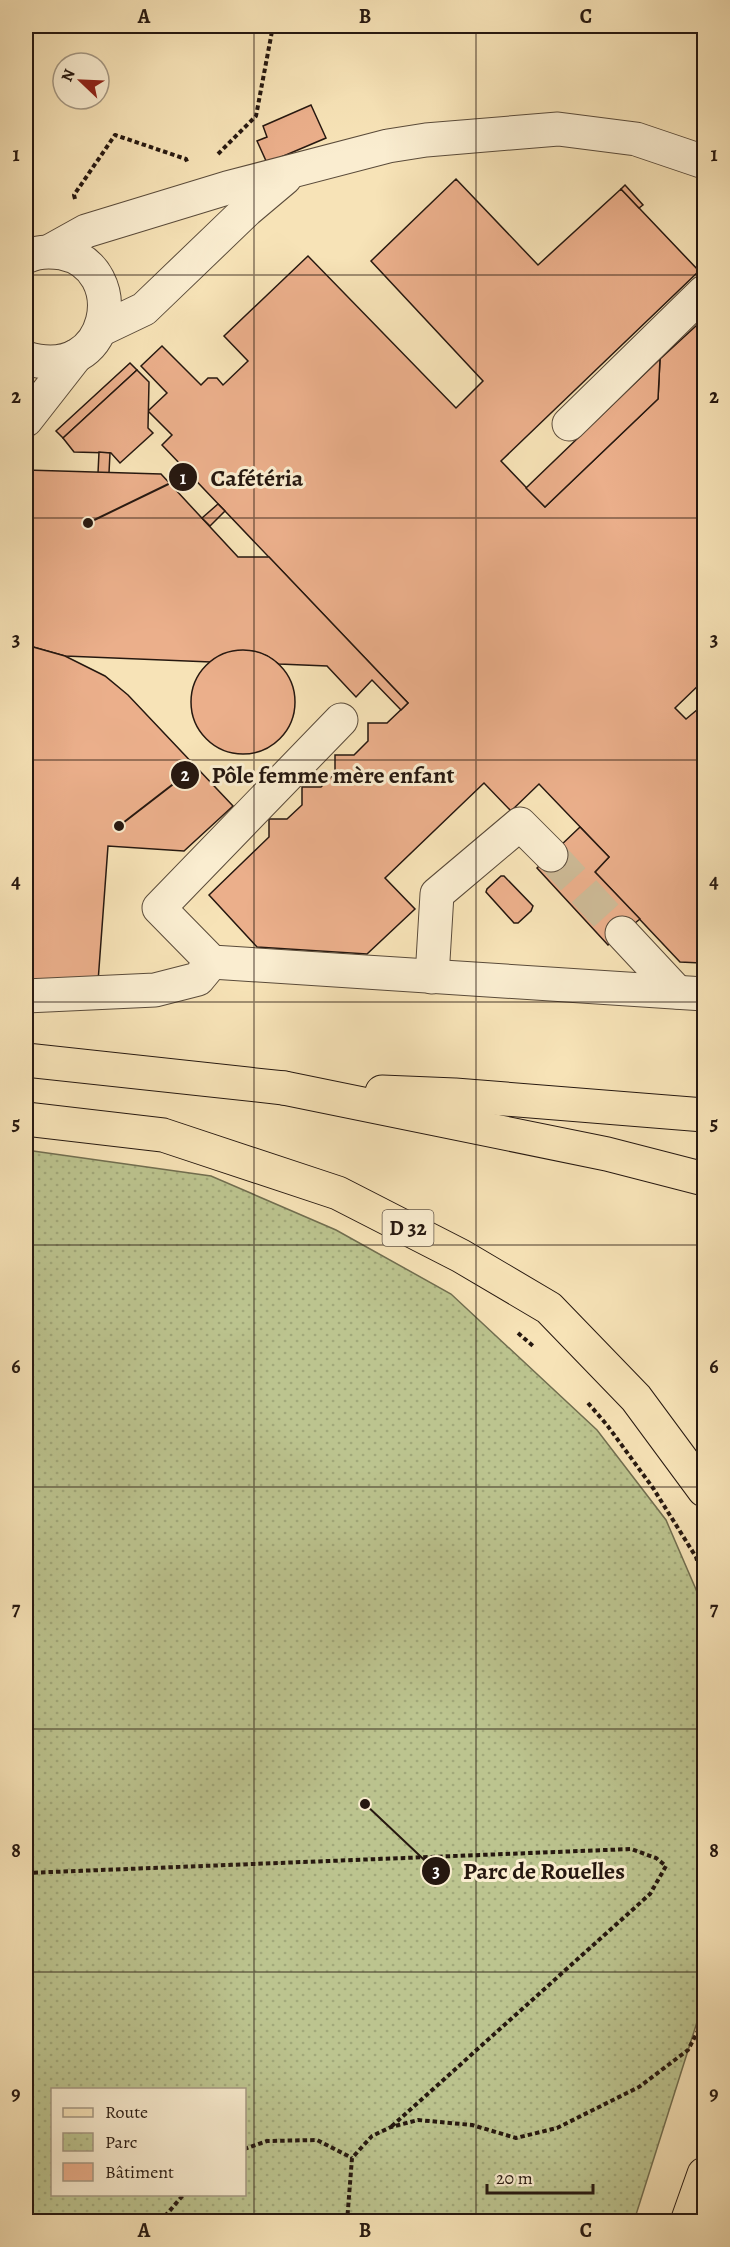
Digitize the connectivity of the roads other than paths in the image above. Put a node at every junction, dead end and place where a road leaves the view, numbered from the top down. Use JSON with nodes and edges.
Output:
{"nodes":[{"id":1,"x":705,"y":162,"type":"edge"},
{"id":2,"x":291,"y":173,"type":"junction"},
{"id":3,"x":38,"y":254,"type":"edge"},
{"id":4,"x":705,"y":292,"type":"edge"},
{"id":5,"x":100,"y":330,"type":"junction"},
{"id":6,"x":76,"y":356,"type":"junction"},
{"id":7,"x":26,"y":358,"type":"edge"},
{"id":8,"x":26,"y":420,"type":"edge"},
{"id":9,"x":569,"y":424,"type":"dead end"},
{"id":10,"x":341,"y":720,"type":"dead end"},
{"id":11,"x":551,"y":855,"type":"tunnel mouth"},
{"id":12,"x":622,"y":933,"type":"tunnel mouth"},
{"id":13,"x":212,"y":962,"type":"junction"},
{"id":14,"x":432,"y":977,"type":"junction"},
{"id":15,"x":691,"y":993,"type":"edge"},
{"id":16,"x":26,"y":996,"type":"edge"},
{"id":17,"x":26,"y":1060,"type":"edge"},
{"id":18,"x":284,"y":1088,"type":"junction"},
{"id":19,"x":705,"y":1115,"type":"edge"},
{"id":20,"x":26,"y":1119,"type":"edge"},
{"id":21,"x":705,"y":1179,"type":"edge"},
{"id":22,"x":705,"y":1490,"type":"edge"},
{"id":23,"x":705,"y":2174,"type":"edge"},
{"id":24,"x":687,"y":2222,"type":"edge"}],
"edges":[{"from":1,"to":2,"type":"lane"},
{"from":2,"to":3,"type":"lane"},
{"from":2,"to":5,"type":"lane"},
{"from":3,"to":5,"type":"lane"},
{"from":4,"to":9,"type":"lane"},
{"from":5,"to":6,"type":"lane"},
{"from":6,"to":7,"type":"lane"},
{"from":6,"to":8,"type":"lane"},
{"from":10,"to":13,"type":"lane"},
{"from":11,"to":14,"type":"lane"},
{"from":12,"to":15,"type":"lane"},
{"from":13,"to":14,"type":"lane"},
{"from":13,"to":16,"type":"lane"},
{"from":14,"to":15,"type":"lane"},
{"from":17,"to":18,"type":"main road"},
{"from":18,"to":19,"type":"main road"},
{"from":18,"to":21,"type":"main road"},
{"from":20,"to":22,"type":"main road","number":"D 32"},
{"from":23,"to":24,"type":"main road"}]}
